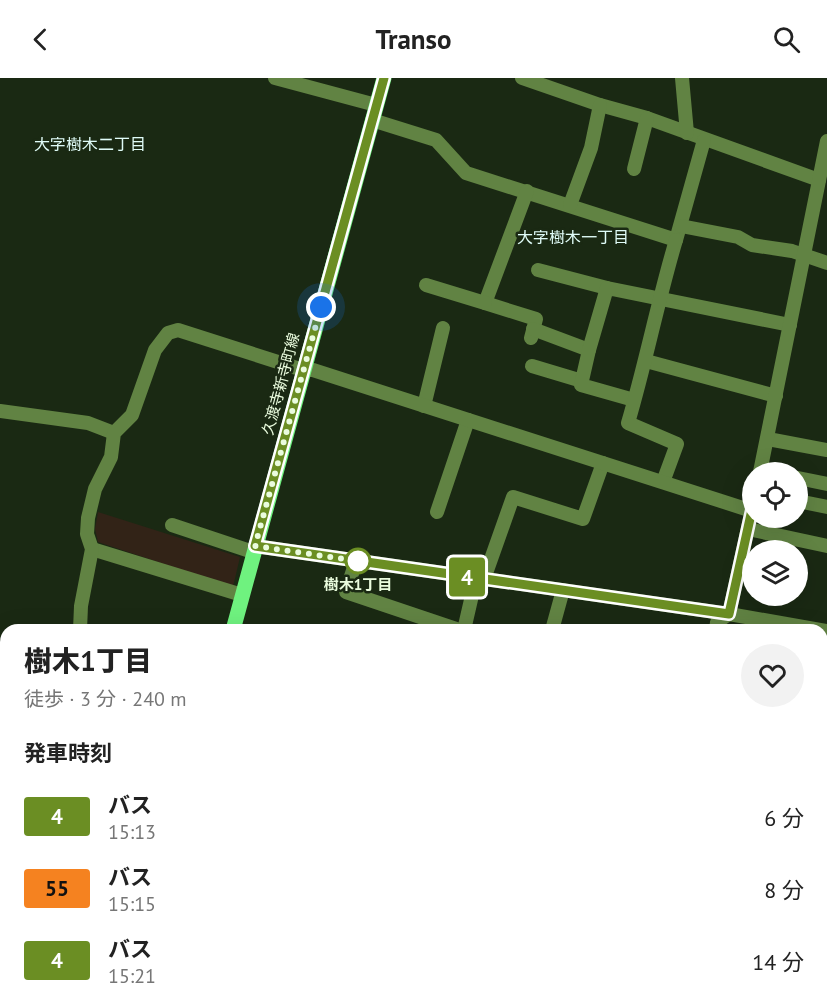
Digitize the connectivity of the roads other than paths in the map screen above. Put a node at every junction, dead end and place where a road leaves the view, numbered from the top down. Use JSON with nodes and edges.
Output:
{"nodes":[{"id":1,"x":275,"y":78,"type":"edge"},
{"id":2,"x":384,"y":78,"type":"edge"},
{"id":3,"x":522,"y":78,"type":"edge"},
{"id":4,"x":682,"y":78,"type":"edge"},
{"id":5,"x":600,"y":105,"type":"junction"},
{"id":6,"x":374,"y":113,"type":"junction"},
{"id":7,"x":647,"y":118,"type":"junction"},
{"id":8,"x":687,"y":133,"type":"junction"},
{"id":9,"x":704,"y":140,"type":"junction"},
{"id":10,"x":827,"y":141,"type":"edge"},
{"id":11,"x":634,"y":169,"type":"dead end"},
{"id":12,"x":819,"y":180,"type":"junction"},
{"id":13,"x":527,"y":191,"type":"junction"},
{"id":14,"x":570,"y":205,"type":"junction"},
{"id":15,"x":679,"y":233,"type":"junction"},
{"id":16,"x":804,"y":255,"type":"junction"},
{"id":17,"x":827,"y":263,"type":"edge"},
{"id":18,"x":538,"y":270,"type":"dead end"},
{"id":19,"x":426,"y":285,"type":"dead end"},
{"id":20,"x":607,"y":288,"type":"junction"},
{"id":21,"x":659,"y":299,"type":"junction"},
{"id":22,"x":484,"y":303,"type":"junction"},
{"id":23,"x":790,"y":325,"type":"junction"},
{"id":24,"x":443,"y":328,"type":"dead end"},
{"id":25,"x":589,"y":350,"type":"junction"},
{"id":26,"x":646,"y":361,"type":"junction"},
{"id":27,"x":532,"y":366,"type":"dead end"},
{"id":28,"x":303,"y":370,"type":"junction"},
{"id":29,"x":582,"y":381,"type":"junction"},
{"id":30,"x":776,"y":396,"type":"junction"},
{"id":31,"x":634,"y":400,"type":"junction"},
{"id":32,"x":424,"y":406,"type":"junction"},
{"id":33,"x":0,"y":411,"type":"edge"},
{"id":34,"x":468,"y":420,"type":"junction"},
{"id":35,"x":114,"y":433,"type":"junction"},
{"id":36,"x":768,"y":439,"type":"junction"},
{"id":37,"x":827,"y":450,"type":"edge"},
{"id":38,"x":765,"y":462,"type":"edge"},
{"id":39,"x":603,"y":463,"type":"junction"},
{"id":40,"x":808,"y":480,"type":"edge"},
{"id":41,"x":663,"y":482,"type":"junction"},
{"id":42,"x":827,"y":484,"type":"edge"},
{"id":43,"x":808,"y":503,"type":"edge"},
{"id":44,"x":742,"y":505,"type":"edge"},
{"id":45,"x":827,"y":507,"type":"edge"},
{"id":46,"x":437,"y":512,"type":"dead end"},
{"id":47,"x":172,"y":525,"type":"dead end"},
{"id":48,"x":748,"y":529,"type":"joint"},
{"id":49,"x":827,"y":546,"type":"edge"},
{"id":50,"x":92,"y":549,"type":"junction"},
{"id":51,"x":254,"y":549,"type":"junction"},
{"id":52,"x":356,"y":561,"type":"junction"},
{"id":53,"x":480,"y":579,"type":"junction"},
{"id":54,"x":563,"y":590,"type":"junction"},
{"id":55,"x":242,"y":595,"type":"junction"},
{"id":56,"x":729,"y":614,"type":"junction"},
{"id":57,"x":80,"y":624,"type":"edge"},
{"id":58,"x":235,"y":624,"type":"edge"},
{"id":59,"x":441,"y":624,"type":"edge"},
{"id":60,"x":467,"y":624,"type":"edge"},
{"id":61,"x":554,"y":624,"type":"edge"},
{"id":62,"x":717,"y":624,"type":"edge"},
{"id":63,"x":787,"y":624,"type":"edge"}],
"edges":[{"from":1,"to":6,"type":"street"},
{"from":2,"to":6,"type":"main road","name":"久渡寺新寺町線"},
{"from":3,"to":5,"type":"street"},
{"from":4,"to":8,"type":"street"},
{"from":5,"to":7,"type":"street"},
{"from":5,"to":14,"type":"street"},
{"from":6,"to":13,"type":"street"},
{"from":6,"to":28,"type":"main road","name":"久渡寺新寺町線"},
{"from":7,"to":8,"type":"street"},
{"from":7,"to":11,"type":"street"},
{"from":8,"to":9,"type":"street"},
{"from":9,"to":12,"type":"street"},
{"from":9,"to":15,"type":"street"},
{"from":10,"to":12,"type":"street"},
{"from":12,"to":16,"type":"street"},
{"from":13,"to":14,"type":"street"},
{"from":13,"to":22,"type":"street"},
{"from":14,"to":15,"type":"street"},
{"from":15,"to":16,"type":"street"},
{"from":15,"to":21,"type":"street"},
{"from":16,"to":17,"type":"street"},
{"from":16,"to":23,"type":"street"},
{"from":18,"to":20,"type":"street"},
{"from":19,"to":22,"type":"street"},
{"from":20,"to":21,"type":"street"},
{"from":20,"to":25,"type":"street"},
{"from":21,"to":23,"type":"street"},
{"from":21,"to":26,"type":"street"},
{"from":22,"to":25,"type":"street"},
{"from":23,"to":30,"type":"street"},
{"from":24,"to":32,"type":"street"},
{"from":25,"to":29,"type":"street"},
{"from":26,"to":30,"type":"street"},
{"from":26,"to":31,"type":"street"},
{"from":27,"to":29,"type":"street"},
{"from":28,"to":32,"type":"street"},
{"from":28,"to":35,"type":"street"},
{"from":28,"to":51,"type":"main road","name":"久渡寺新寺町線"},
{"from":29,"to":31,"type":"street"},
{"from":30,"to":36,"type":"street"},
{"from":31,"to":41,"type":"street"},
{"from":32,"to":34,"type":"street"},
{"from":33,"to":35,"type":"street"},
{"from":34,"to":39,"type":"street"},
{"from":34,"to":46,"type":"street"},
{"from":35,"to":50,"type":"street"},
{"from":36,"to":37,"type":"street"},
{"from":36,"to":38,"type":"street"},
{"from":39,"to":41,"type":"street"},
{"from":39,"to":53,"type":"street"},
{"from":40,"to":42,"type":"street"},
{"from":41,"to":44,"type":"street"},
{"from":43,"to":45,"type":"street"},
{"from":47,"to":51,"type":"street"},
{"from":48,"to":49,"type":"street"},
{"from":48,"to":56,"type":"street"},
{"from":50,"to":55,"type":"street"},
{"from":50,"to":57,"type":"street"},
{"from":51,"to":52,"type":"street"},
{"from":51,"to":55,"type":"main road","name":"久渡寺新寺町線"},
{"from":52,"to":53,"type":"street"},
{"from":52,"to":59,"type":"street"},
{"from":53,"to":54,"type":"street"},
{"from":53,"to":60,"type":"street"},
{"from":54,"to":56,"type":"street"},
{"from":54,"to":61,"type":"street"},
{"from":55,"to":58,"type":"main road","name":"久渡寺新寺町線"},
{"from":56,"to":62,"type":"street"},
{"from":56,"to":63,"type":"street"}]}
